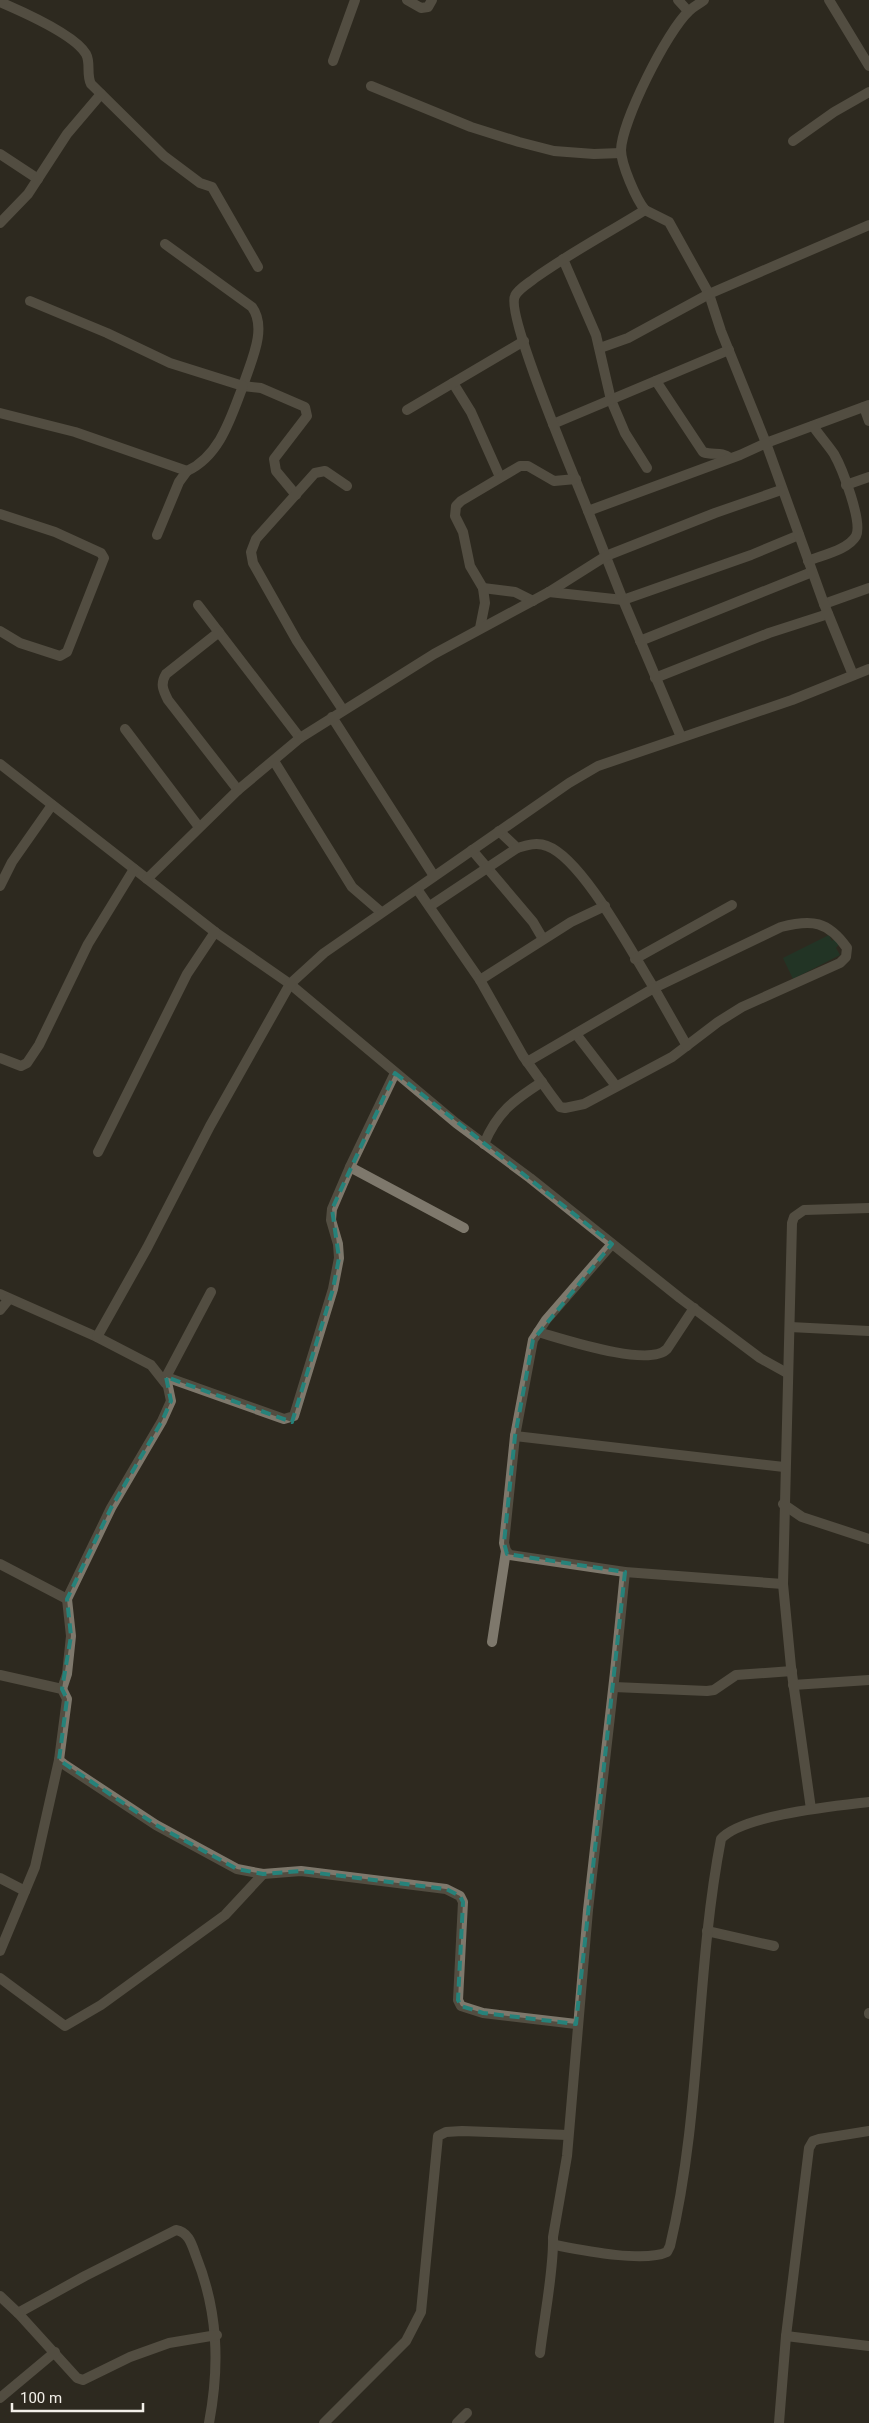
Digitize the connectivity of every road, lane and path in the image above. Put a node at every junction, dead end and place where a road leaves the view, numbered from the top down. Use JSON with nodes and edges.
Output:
{"nodes":[{"id":1,"x":355,"y":0,"type":"edge"},
{"id":2,"x":407,"y":0,"type":"edge"},
{"id":3,"x":432,"y":0,"type":"edge"},
{"id":4,"x":678,"y":0,"type":"edge"},
{"id":5,"x":704,"y":0,"type":"edge"},
{"id":6,"x":829,"y":0,"type":"edge"},
{"id":7,"x":0,"y":2,"type":"edge"},
{"id":8,"x":688,"y":11,"type":"junction"},
{"id":9,"x":333,"y":61,"type":"dead end"},
{"id":10,"x":869,"y":66,"type":"edge"},
{"id":11,"x":371,"y":86,"type":"dead end"},
{"id":12,"x":869,"y":92,"type":"edge"},
{"id":13,"x":101,"y":94,"type":"junction"},
{"id":14,"x":792,"y":141,"type":"dead end"},
{"id":15,"x":621,"y":153,"type":"junction"},
{"id":16,"x":0,"y":154,"type":"edge"},
{"id":17,"x":38,"y":179,"type":"junction"},
{"id":18,"x":645,"y":210,"type":"junction"},
{"id":19,"x":0,"y":223,"type":"edge"},
{"id":20,"x":869,"y":224,"type":"edge"},
{"id":21,"x":165,"y":244,"type":"dead end"},
{"id":22,"x":563,"y":259,"type":"junction"},
{"id":23,"x":258,"y":267,"type":"dead end"},
{"id":24,"x":709,"y":294,"type":"junction"},
{"id":25,"x":30,"y":301,"type":"dead end"},
{"id":26,"x":524,"y":341,"type":"junction"},
{"id":27,"x":600,"y":348,"type":"junction"},
{"id":28,"x":729,"y":350,"type":"junction"},
{"id":29,"x":656,"y":381,"type":"junction"},
{"id":30,"x":453,"y":383,"type":"junction"},
{"id":31,"x":243,"y":386,"type":"junction"},
{"id":32,"x":611,"y":400,"type":"junction"},
{"id":33,"x":867,"y":406,"type":"edge"},
{"id":34,"x":407,"y":410,"type":"dead end"},
{"id":35,"x":0,"y":413,"type":"edge"},
{"id":36,"x":869,"y":421,"type":"edge"},
{"id":37,"x":554,"y":424,"type":"junction"},
{"id":38,"x":813,"y":426,"type":"junction"},
{"id":39,"x":766,"y":443,"type":"junction"},
{"id":40,"x":730,"y":458,"type":"junction"},
{"id":41,"x":647,"y":468,"type":"dead end"},
{"id":42,"x":187,"y":471,"type":"junction"},
{"id":43,"x":869,"y":476,"type":"edge"},
{"id":44,"x":500,"y":477,"type":"junction"},
{"id":45,"x":576,"y":479,"type":"junction"},
{"id":46,"x":846,"y":485,"type":"junction"},
{"id":47,"x":346,"y":486,"type":"dead end"},
{"id":48,"x":782,"y":490,"type":"junction"},
{"id":49,"x":296,"y":494,"type":"junction"},
{"id":50,"x":588,"y":511,"type":"junction"},
{"id":51,"x":0,"y":514,"type":"edge"},
{"id":52,"x":157,"y":535,"type":"dead end"},
{"id":53,"x":799,"y":535,"type":"junction"},
{"id":54,"x":606,"y":556,"type":"junction"},
{"id":55,"x":808,"y":561,"type":"junction"},
{"id":56,"x":812,"y":572,"type":"junction"},
{"id":57,"x":483,"y":588,"type":"junction"},
{"id":58,"x":869,"y":588,"type":"edge"},
{"id":59,"x":549,"y":592,"type":"junction"},
{"id":60,"x":622,"y":600,"type":"junction"},
{"id":61,"x":532,"y":601,"type":"junction"},
{"id":62,"x":198,"y":605,"type":"dead end"},
{"id":63,"x":826,"y":609,"type":"junction"},
{"id":64,"x":480,"y":628,"type":"junction"},
{"id":65,"x":0,"y":631,"type":"edge"},
{"id":66,"x":219,"y":632,"type":"junction"},
{"id":67,"x":640,"y":641,"type":"junction"},
{"id":68,"x":869,"y":669,"type":"edge"},
{"id":69,"x":853,"y":675,"type":"junction"},
{"id":70,"x":655,"y":678,"type":"junction"},
{"id":71,"x":343,"y":710,"type":"junction"},
{"id":72,"x":332,"y":717,"type":"junction"},
{"id":73,"x":126,"y":729,"type":"dead end"},
{"id":74,"x":681,"y":737,"type":"junction"},
{"id":75,"x":300,"y":738,"type":"junction"},
{"id":76,"x":274,"y":761,"type":"junction"},
{"id":77,"x":0,"y":764,"type":"edge"},
{"id":78,"x":238,"y":790,"type":"junction"},
{"id":79,"x":52,"y":805,"type":"junction"},
{"id":80,"x":199,"y":827,"type":"junction"},
{"id":81,"x":499,"y":831,"type":"junction"},
{"id":82,"x":517,"y":848,"type":"junction"},
{"id":83,"x":472,"y":850,"type":"junction"},
{"id":84,"x":486,"y":868,"type":"junction"},
{"id":85,"x":134,"y":869,"type":"junction"},
{"id":86,"x":434,"y":876,"type":"junction"},
{"id":87,"x":147,"y":879,"type":"junction"},
{"id":88,"x":0,"y":886,"type":"edge"},
{"id":89,"x":417,"y":889,"type":"junction"},
{"id":90,"x":732,"y":905,"type":"dead end"},
{"id":91,"x":430,"y":906,"type":"junction"},
{"id":92,"x":605,"y":906,"type":"junction"},
{"id":93,"x":381,"y":912,"type":"junction"},
{"id":94,"x":215,"y":932,"type":"junction"},
{"id":95,"x":543,"y":939,"type":"junction"},
{"id":96,"x":635,"y":959,"type":"junction"},
{"id":97,"x":480,"y":980,"type":"junction"},
{"id":98,"x":290,"y":984,"type":"junction"},
{"id":99,"x":654,"y":988,"type":"junction"},
{"id":100,"x":576,"y":1034,"type":"junction"},
{"id":101,"x":687,"y":1046,"type":"junction"},
{"id":102,"x":0,"y":1058,"type":"edge"},
{"id":103,"x":528,"y":1062,"type":"junction"},
{"id":104,"x":395,"y":1073,"type":"junction"},
{"id":105,"x":542,"y":1082,"type":"junction"},
{"id":106,"x":616,"y":1086,"type":"junction"},
{"id":107,"x":484,"y":1144,"type":"junction"},
{"id":108,"x":98,"y":1152,"type":"dead end"},
{"id":109,"x":350,"y":1167,"type":"junction"},
{"id":110,"x":869,"y":1208,"type":"edge"},
{"id":111,"x":464,"y":1228,"type":"dead end"},
{"id":112,"x":612,"y":1244,"type":"junction"},
{"id":113,"x":211,"y":1292,"type":"dead end"},
{"id":114,"x":5,"y":1296,"type":"edge"},
{"id":115,"x":694,"y":1308,"type":"junction"},
{"id":116,"x":0,"y":1310,"type":"edge"},
{"id":117,"x":105,"y":1321,"type":"junction"},
{"id":118,"x":790,"y":1327,"type":"junction"},
{"id":119,"x":869,"y":1331,"type":"edge"},
{"id":120,"x":82,"y":1332,"type":"junction"},
{"id":121,"x":538,"y":1332,"type":"junction"},
{"id":122,"x":98,"y":1337,"type":"junction"},
{"id":123,"x":787,"y":1373,"type":"junction"},
{"id":124,"x":166,"y":1381,"type":"junction"},
{"id":125,"x":514,"y":1436,"type":"junction"},
{"id":126,"x":784,"y":1467,"type":"junction"},
{"id":127,"x":783,"y":1504,"type":"junction"},
{"id":128,"x":802,"y":1518,"type":"junction"},
{"id":129,"x":783,"y":1521,"type":"junction"},
{"id":130,"x":869,"y":1538,"type":"edge"},
{"id":131,"x":506,"y":1551,"type":"junction"},
{"id":132,"x":0,"y":1564,"type":"edge"},
{"id":133,"x":624,"y":1572,"type":"junction"},
{"id":134,"x":783,"y":1584,"type":"junction"},
{"id":135,"x":67,"y":1599,"type":"junction"},
{"id":136,"x":492,"y":1642,"type":"dead end"},
{"id":137,"x":792,"y":1671,"type":"junction"},
{"id":138,"x":0,"y":1675,"type":"edge"},
{"id":139,"x":869,"y":1680,"type":"edge"},
{"id":140,"x":793,"y":1685,"type":"junction"},
{"id":141,"x":614,"y":1686,"type":"junction"},
{"id":142,"x":62,"y":1690,"type":"junction"},
{"id":143,"x":59,"y":1760,"type":"junction"},
{"id":144,"x":869,"y":1802,"type":"edge"},
{"id":145,"x":811,"y":1809,"type":"junction"},
{"id":146,"x":263,"y":1874,"type":"junction"},
{"id":147,"x":0,"y":1878,"type":"edge"},
{"id":148,"x":25,"y":1891,"type":"junction"},
{"id":149,"x":707,"y":1932,"type":"junction"},
{"id":150,"x":774,"y":1946,"type":"dead end"},
{"id":151,"x":0,"y":1951,"type":"edge"},
{"id":152,"x":0,"y":1978,"type":"edge"},
{"id":153,"x":576,"y":2024,"type":"junction"},
{"id":154,"x":869,"y":2131,"type":"edge"},
{"id":155,"x":568,"y":2136,"type":"junction"},
{"id":156,"x":555,"y":2245,"type":"junction"},
{"id":157,"x":0,"y":2296,"type":"edge"},
{"id":158,"x":18,"y":2314,"type":"junction"},
{"id":159,"x":217,"y":2335,"type":"junction"},
{"id":160,"x":786,"y":2336,"type":"junction"},
{"id":161,"x":869,"y":2346,"type":"edge"},
{"id":162,"x":55,"y":2352,"type":"junction"},
{"id":163,"x":540,"y":2353,"type":"dead end"},
{"id":164,"x":0,"y":2398,"type":"edge"},
{"id":165,"x":467,"y":2413,"type":"dead end"},
{"id":166,"x":209,"y":2423,"type":"edge"},
{"id":167,"x":324,"y":2423,"type":"edge"},
{"id":168,"x":457,"y":2423,"type":"edge"},
{"id":169,"x":779,"y":2423,"type":"edge"}],
"edges":[{"from":1,"to":9,"type":"street"},
{"from":2,"to":3,"type":"street"},
{"from":4,"to":8,"type":"street"},
{"from":5,"to":8,"type":"street"},
{"from":6,"to":10,"type":"street"},
{"from":7,"to":13,"type":"street"},
{"from":8,"to":15,"type":"street"},
{"from":11,"to":15,"type":"street"},
{"from":12,"to":14,"type":"street"},
{"from":13,"to":17,"type":"street"},
{"from":13,"to":23,"type":"street"},
{"from":15,"to":18,"type":"street"},
{"from":16,"to":17,"type":"street"},
{"from":17,"to":19,"type":"street"},
{"from":18,"to":22,"type":"street"},
{"from":18,"to":24,"type":"street"},
{"from":20,"to":24,"type":"street"},
{"from":21,"to":31,"type":"street"},
{"from":22,"to":26,"type":"street"},
{"from":22,"to":27,"type":"street"},
{"from":24,"to":27,"type":"street"},
{"from":24,"to":28,"type":"street"},
{"from":25,"to":31,"type":"street"},
{"from":26,"to":30,"type":"street"},
{"from":26,"to":37,"type":"street"},
{"from":27,"to":32,"type":"street"},
{"from":28,"to":29,"type":"street"},
{"from":28,"to":39,"type":"street"},
{"from":29,"to":32,"type":"street"},
{"from":29,"to":40,"type":"street"},
{"from":30,"to":34,"type":"street"},
{"from":30,"to":44,"type":"street"},
{"from":31,"to":42,"type":"street"},
{"from":31,"to":49,"type":"street"},
{"from":32,"to":37,"type":"street"},
{"from":32,"to":41,"type":"street"},
{"from":33,"to":36,"type":"street"},
{"from":33,"to":38,"type":"street"},
{"from":35,"to":42,"type":"street"},
{"from":37,"to":45,"type":"street"},
{"from":38,"to":39,"type":"street"},
{"from":38,"to":46,"type":"street"},
{"from":39,"to":40,"type":"street"},
{"from":39,"to":48,"type":"street"},
{"from":40,"to":50,"type":"street"},
{"from":42,"to":52,"type":"street"},
{"from":43,"to":46,"type":"street"},
{"from":44,"to":45,"type":"street"},
{"from":44,"to":57,"type":"street"},
{"from":45,"to":50,"type":"street"},
{"from":46,"to":55,"type":"street"},
{"from":47,"to":49,"type":"street"},
{"from":48,"to":53,"type":"street"},
{"from":48,"to":54,"type":"street"},
{"from":49,"to":71,"type":"street"},
{"from":50,"to":54,"type":"street"},
{"from":51,"to":65,"type":"street"},
{"from":53,"to":55,"type":"street"},
{"from":53,"to":60,"type":"street"},
{"from":54,"to":59,"type":"street"},
{"from":54,"to":60,"type":"street"},
{"from":55,"to":56,"type":"street"},
{"from":56,"to":63,"type":"street"},
{"from":56,"to":67,"type":"street"},
{"from":57,"to":61,"type":"street"},
{"from":57,"to":64,"type":"street"},
{"from":58,"to":63,"type":"street"},
{"from":59,"to":60,"type":"street"},
{"from":59,"to":61,"type":"street"},
{"from":60,"to":67,"type":"street"},
{"from":61,"to":64,"type":"street"},
{"from":62,"to":66,"type":"street"},
{"from":63,"to":69,"type":"street"},
{"from":63,"to":70,"type":"street"},
{"from":64,"to":71,"type":"street"},
{"from":66,"to":75,"type":"street"},
{"from":66,"to":78,"type":"street"},
{"from":67,"to":70,"type":"street"},
{"from":68,"to":69,"type":"street"},
{"from":69,"to":74,"type":"street"},
{"from":70,"to":74,"type":"street"},
{"from":71,"to":72,"type":"street"},
{"from":72,"to":75,"type":"street"},
{"from":72,"to":86,"type":"street"},
{"from":73,"to":80,"type":"street"},
{"from":74,"to":81,"type":"street"},
{"from":75,"to":76,"type":"street"},
{"from":76,"to":78,"type":"street"},
{"from":76,"to":93,"type":"street"},
{"from":77,"to":79,"type":"street"},
{"from":78,"to":80,"type":"street"},
{"from":79,"to":85,"type":"street"},
{"from":79,"to":88,"type":"street"},
{"from":80,"to":87,"type":"street"},
{"from":81,"to":82,"type":"street"},
{"from":81,"to":83,"type":"street"},
{"from":82,"to":84,"type":"street"},
{"from":82,"to":92,"type":"street"},
{"from":83,"to":84,"type":"street"},
{"from":83,"to":86,"type":"street"},
{"from":84,"to":91,"type":"street"},
{"from":84,"to":95,"type":"street"},
{"from":85,"to":87,"type":"street"},
{"from":85,"to":102,"type":"street"},
{"from":86,"to":89,"type":"street"},
{"from":87,"to":94,"type":"street"},
{"from":89,"to":91,"type":"street"},
{"from":89,"to":93,"type":"street"},
{"from":90,"to":96,"type":"street"},
{"from":91,"to":97,"type":"street"},
{"from":92,"to":95,"type":"street"},
{"from":92,"to":96,"type":"street"},
{"from":93,"to":98,"type":"street"},
{"from":94,"to":98,"type":"street"},
{"from":94,"to":108,"type":"street"},
{"from":95,"to":97,"type":"street"},
{"from":96,"to":99,"type":"street"},
{"from":97,"to":103,"type":"street"},
{"from":98,"to":104,"type":"street"},
{"from":98,"to":117,"type":"street"},
{"from":99,"to":100,"type":"street"},
{"from":99,"to":101,"type":"street"},
{"from":99,"to":101,"type":"street"},
{"from":100,"to":103,"type":"street"},
{"from":100,"to":106,"type":"street"},
{"from":101,"to":106,"type":"street"},
{"from":103,"to":105,"type":"street"},
{"from":104,"to":107,"type":"street"},
{"from":104,"to":109,"type":"street"},
{"from":105,"to":106,"type":"street"},
{"from":105,"to":107,"type":"street"},
{"from":107,"to":112,"type":"street"},
{"from":109,"to":111,"type":"street"},
{"from":109,"to":124,"type":"street"},
{"from":110,"to":118,"type":"street"},
{"from":112,"to":115,"type":"street"},
{"from":112,"to":121,"type":"street"},
{"from":113,"to":124,"type":"street"},
{"from":114,"to":116,"type":"street"},
{"from":114,"to":120,"type":"street"},
{"from":115,"to":121,"type":"street"},
{"from":115,"to":123,"type":"street"},
{"from":117,"to":120,"type":"street"},
{"from":117,"to":122,"type":"street"},
{"from":118,"to":119,"type":"street"},
{"from":118,"to":123,"type":"street"},
{"from":120,"to":122,"type":"street"},
{"from":121,"to":125,"type":"street"},
{"from":122,"to":124,"type":"street"},
{"from":123,"to":126,"type":"street"},
{"from":124,"to":135,"type":"street"},
{"from":125,"to":126,"type":"street"},
{"from":125,"to":131,"type":"street"},
{"from":126,"to":127,"type":"street"},
{"from":127,"to":128,"type":"street"},
{"from":127,"to":129,"type":"street"},
{"from":128,"to":129,"type":"street"},
{"from":128,"to":130,"type":"street"},
{"from":129,"to":134,"type":"street"},
{"from":131,"to":133,"type":"street"},
{"from":131,"to":136,"type":"street"},
{"from":132,"to":135,"type":"street"},
{"from":133,"to":134,"type":"street"},
{"from":133,"to":141,"type":"street"},
{"from":134,"to":137,"type":"street"},
{"from":135,"to":142,"type":"street"},
{"from":137,"to":140,"type":"street"},
{"from":137,"to":141,"type":"street"},
{"from":138,"to":142,"type":"street"},
{"from":139,"to":140,"type":"street"},
{"from":140,"to":145,"type":"street"},
{"from":141,"to":153,"type":"street"},
{"from":142,"to":143,"type":"street"},
{"from":143,"to":146,"type":"street"},
{"from":143,"to":148,"type":"street"},
{"from":144,"to":145,"type":"street"},
{"from":145,"to":149,"type":"street"},
{"from":146,"to":152,"type":"street"},
{"from":146,"to":153,"type":"street"},
{"from":147,"to":148,"type":"street"},
{"from":148,"to":151,"type":"street"},
{"from":149,"to":150,"type":"street"},
{"from":149,"to":156,"type":"street"},
{"from":153,"to":155,"type":"street"},
{"from":154,"to":160,"type":"street"},
{"from":155,"to":156,"type":"street"},
{"from":155,"to":167,"type":"street"},
{"from":156,"to":163,"type":"street"},
{"from":157,"to":158,"type":"street"},
{"from":158,"to":159,"type":"street"},
{"from":158,"to":162,"type":"street"},
{"from":159,"to":162,"type":"street"},
{"from":159,"to":166,"type":"street"},
{"from":160,"to":161,"type":"street"},
{"from":160,"to":169,"type":"street"},
{"from":162,"to":164,"type":"street"},
{"from":165,"to":168,"type":"street"}]}
